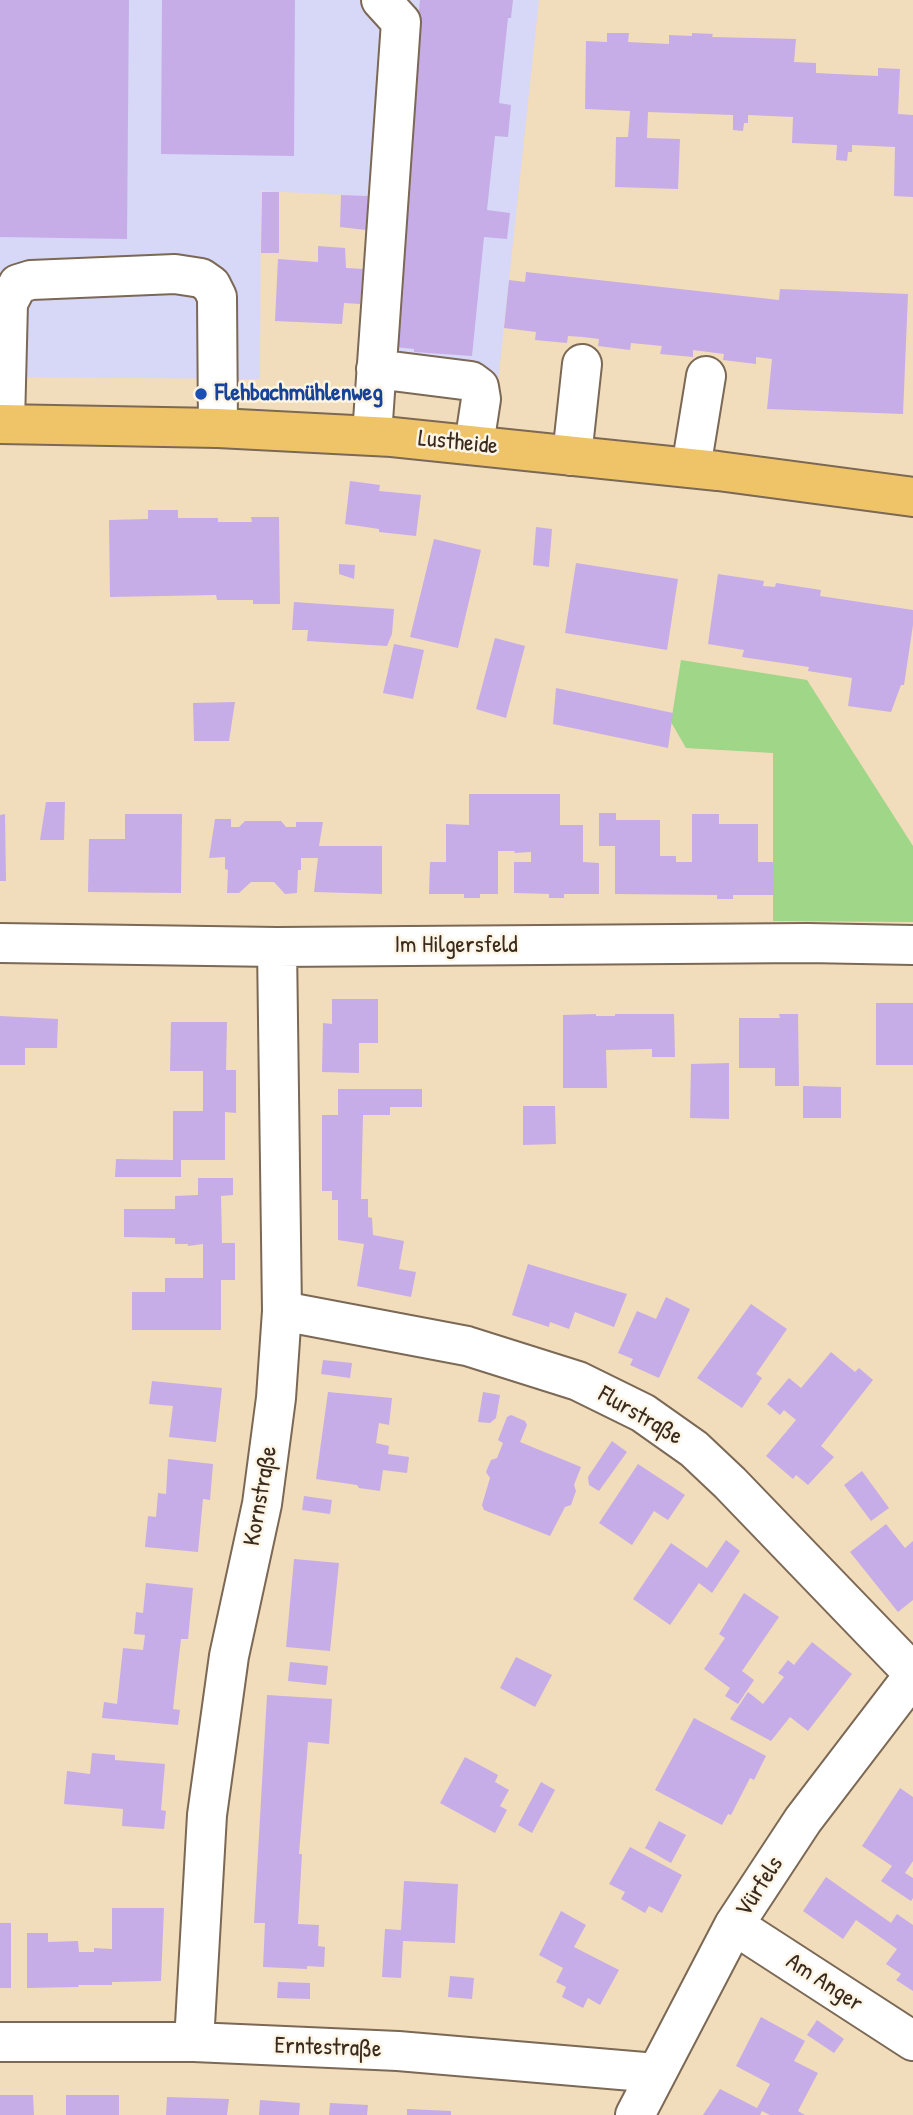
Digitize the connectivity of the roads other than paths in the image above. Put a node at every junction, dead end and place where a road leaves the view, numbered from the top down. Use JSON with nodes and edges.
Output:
{"nodes":[{"id":1,"x":381,"y":0,"type":"edge"},
{"id":2,"x":582,"y":364,"type":"dead end"},
{"id":3,"x":376,"y":369,"type":"junction"},
{"id":4,"x":706,"y":376,"type":"dead end"},
{"id":5,"x":3,"y":423,"type":"edge"},
{"id":6,"x":218,"y":428,"type":"junction"},
{"id":7,"x":372,"y":435,"type":"junction"},
{"id":8,"x":474,"y":445,"type":"junction"},
{"id":9,"x":572,"y":456,"type":"junction"},
{"id":10,"x":691,"y":468,"type":"junction"},
{"id":11,"x":913,"y":496,"type":"edge"},
{"id":12,"x":0,"y":943,"type":"edge"},
{"id":13,"x":913,"y":946,"type":"edge"},
{"id":14,"x":277,"y":947,"type":"junction"},
{"id":15,"x":282,"y":1311,"type":"junction"},
{"id":16,"x":913,"y":1675,"type":"edge"},
{"id":17,"x":734,"y":1925,"type":"junction"},
{"id":18,"x":913,"y":2041,"type":"edge"},
{"id":19,"x":0,"y":2042,"type":"edge"},
{"id":20,"x":194,"y":2042,"type":"junction"},
{"id":21,"x":656,"y":2073,"type":"junction"},
{"id":22,"x":635,"y":2115,"type":"edge"}],
"edges":[{"from":1,"to":3,"type":"street"},
{"from":2,"to":9,"type":"street"},
{"from":3,"to":7,"type":"street"},
{"from":3,"to":8,"type":"street"},
{"from":4,"to":10,"type":"street"},
{"from":5,"to":6,"type":"main road","name":"Lustheide"},
{"from":5,"to":6,"type":"street"},
{"from":6,"to":7,"type":"main road","name":"Lustheide"},
{"from":7,"to":8,"type":"main road","name":"Lustheide"},
{"from":8,"to":9,"type":"main road","name":"Lustheide"},
{"from":9,"to":10,"type":"main road","name":"Lustheide"},
{"from":10,"to":11,"type":"main road","name":"Lustheide"},
{"from":12,"to":14,"type":"street","name":"Im Hilgersfeld"},
{"from":13,"to":14,"type":"street","name":"Im Hilgersfeld"},
{"from":14,"to":15,"type":"street","name":"Kornstraße"},
{"from":15,"to":16,"type":"street","name":"Flurstraße"},
{"from":15,"to":20,"type":"street","name":"Kornstraße"},
{"from":16,"to":17,"type":"street","name":"Vürfels"},
{"from":17,"to":18,"type":"street","name":"Am Anger"},
{"from":17,"to":21,"type":"street","name":"Vürfels"},
{"from":19,"to":20,"type":"street","name":"Erntestraße"},
{"from":20,"to":21,"type":"street","name":"Erntestraße"},
{"from":21,"to":22,"type":"street","name":"Vürfels"}]}
